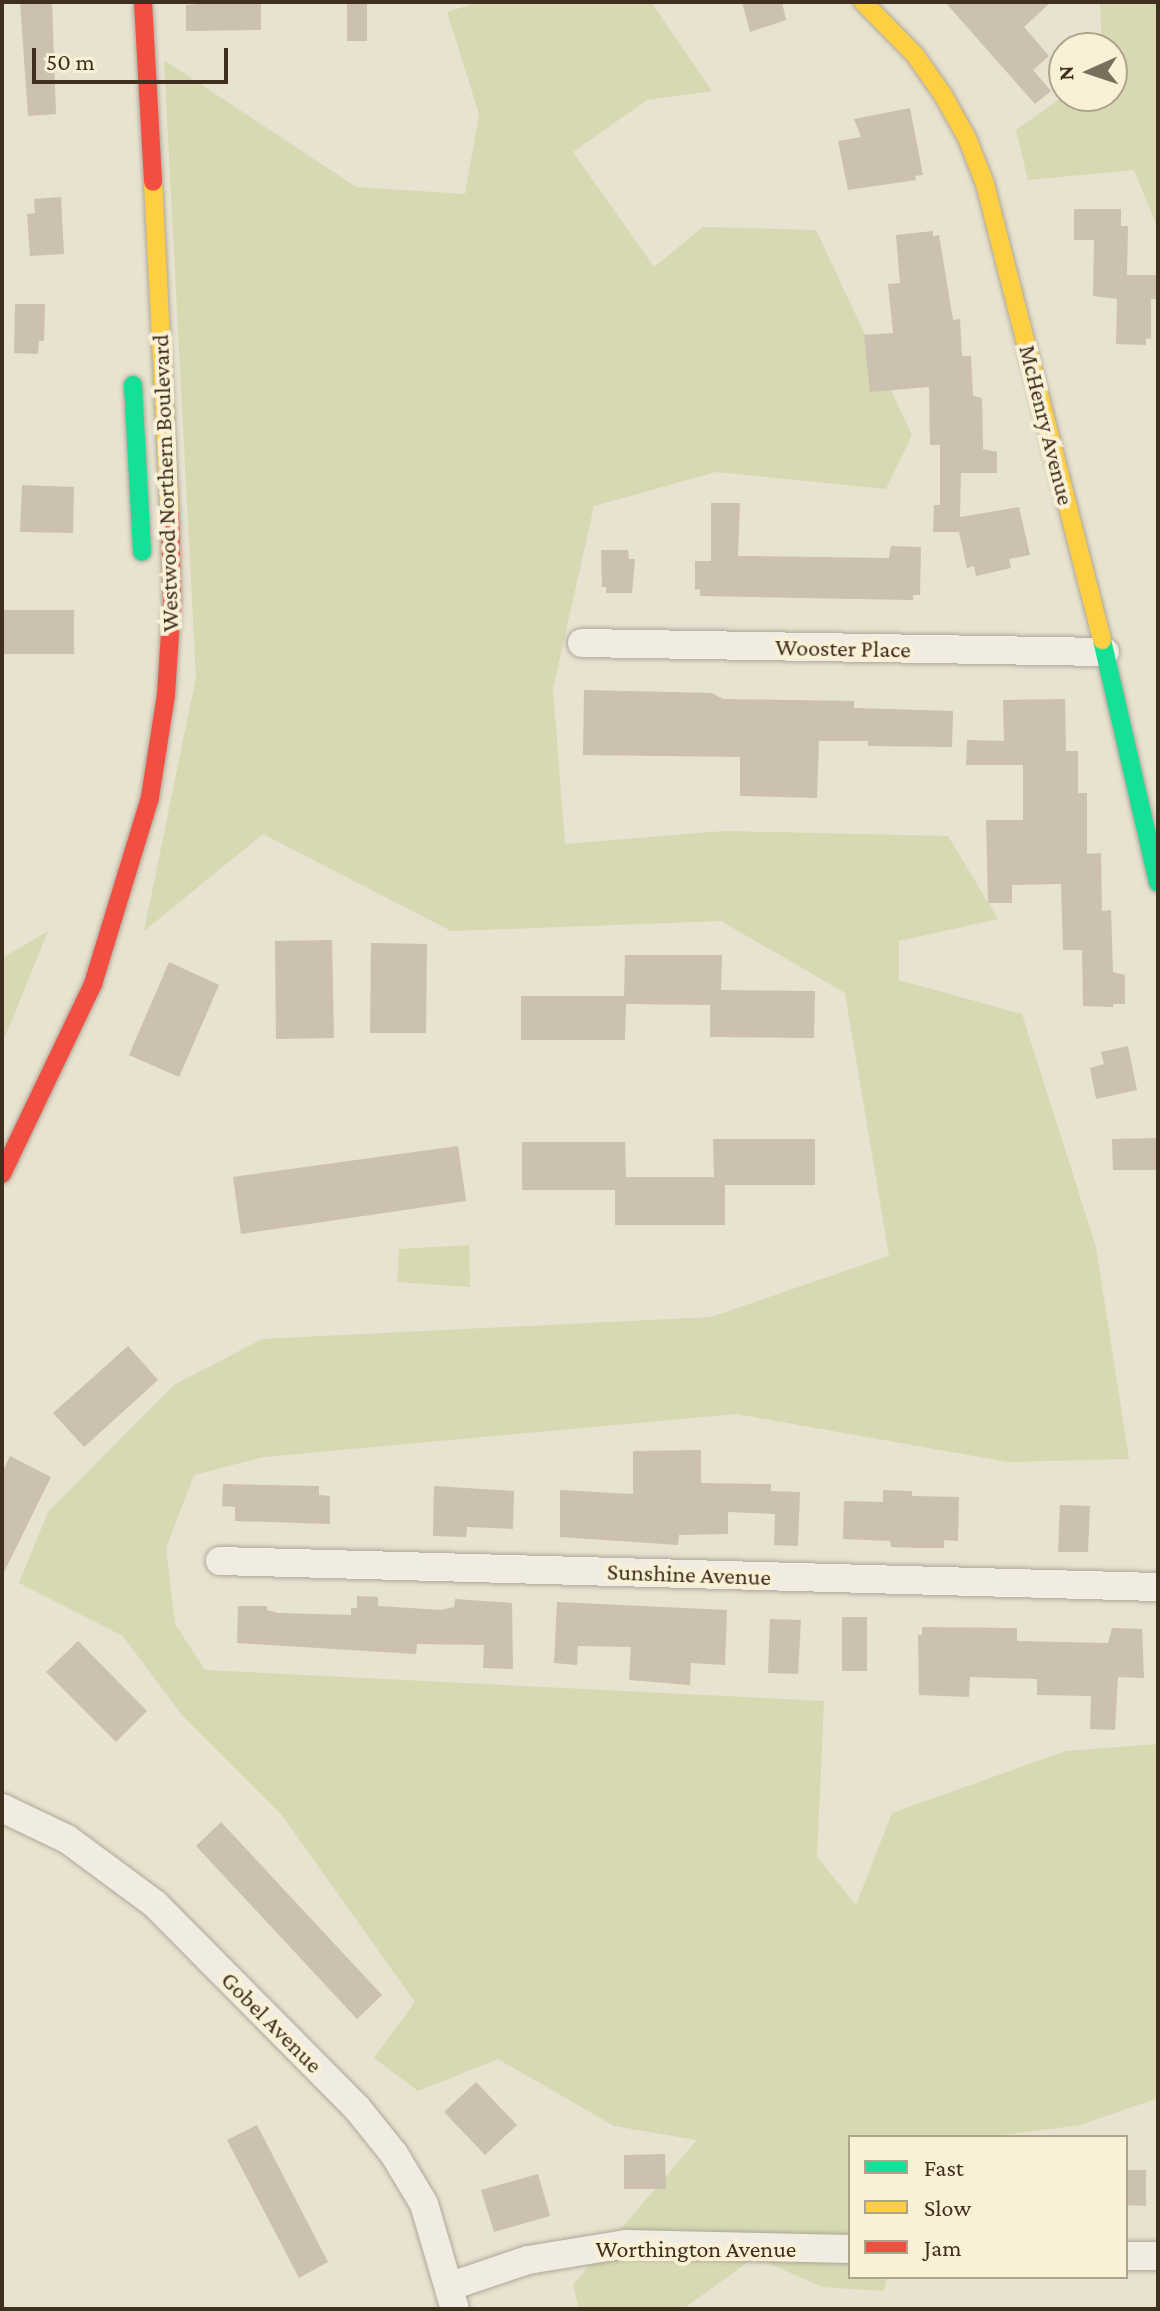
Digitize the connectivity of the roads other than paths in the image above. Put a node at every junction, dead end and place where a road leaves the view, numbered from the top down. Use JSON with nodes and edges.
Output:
{"nodes":[{"id":1,"x":143,"y":2,"type":"edge"},
{"id":2,"x":863,"y":2,"type":"edge"},
{"id":3,"x":132,"y":368,"type":"dead end"},
{"id":4,"x":143,"y":569,"type":"dead end"},
{"id":5,"x":582,"y":643,"type":"dead end"},
{"id":6,"x":1105,"y":652,"type":"junction"},
{"id":7,"x":1158,"y":883,"type":"edge"},
{"id":8,"x":2,"y":1174,"type":"edge"},
{"id":9,"x":220,"y":1561,"type":"dead end"},
{"id":10,"x":1158,"y":1587,"type":"edge"},
{"id":11,"x":2,"y":1808,"type":"edge"},
{"id":12,"x":848,"y":2249,"type":"edge"},
{"id":13,"x":1128,"y":2256,"type":"edge"},
{"id":14,"x":1158,"y":2256,"type":"edge"},
{"id":15,"x":453,"y":2298,"type":"edge"}],
"edges":[{"from":1,"to":8,"type":"main road","name":"Westwood Northern Boulevard"},
{"from":2,"to":6,"type":"main road","name":"McHenry Avenue"},
{"from":3,"to":4,"type":"main road","name":"Westwood Northern Boulevard"},
{"from":5,"to":6,"type":"street","name":"Wooster Place"},
{"from":6,"to":7,"type":"main road","name":"McHenry Avenue"},
{"from":9,"to":10,"type":"street","name":"Sunshine Avenue"},
{"from":11,"to":15,"type":"street","name":"Gobel Avenue"},
{"from":12,"to":15,"type":"street","name":"Worthington Avenue"},
{"from":13,"to":14,"type":"street"}]}
